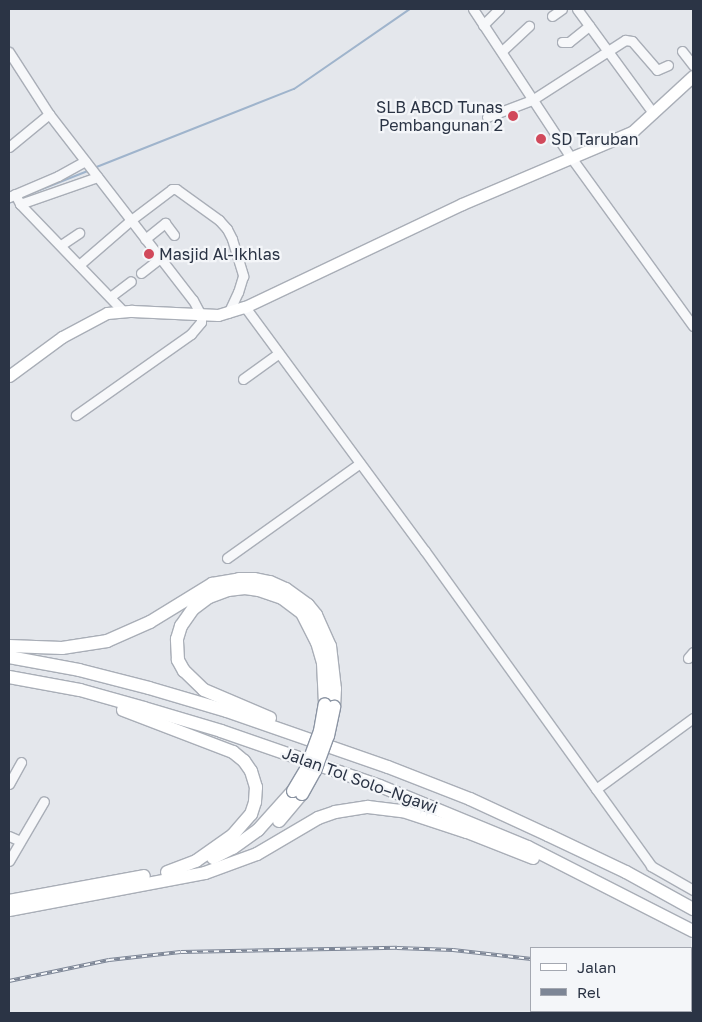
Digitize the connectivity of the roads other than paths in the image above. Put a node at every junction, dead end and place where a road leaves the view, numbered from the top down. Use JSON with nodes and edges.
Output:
{"nodes":[{"id":1,"x":473,"y":9,"type":"edge"},
{"id":2,"x":499,"y":9,"type":"edge"},
{"id":3,"x":562,"y":9,"type":"edge"},
{"id":4,"x":577,"y":9,"type":"edge"},
{"id":5,"x":552,"y":16,"type":"dead end"},
{"id":6,"x":483,"y":25,"type":"junction"},
{"id":7,"x":529,"y":26,"type":"dead end"},
{"id":8,"x":589,"y":26,"type":"junction"},
{"id":9,"x":562,"y":42,"type":"dead end"},
{"id":10,"x":502,"y":51,"type":"junction"},
{"id":11,"x":606,"y":51,"type":"junction"},
{"id":12,"x":682,"y":51,"type":"dead end"},
{"id":13,"x":9,"y":52,"type":"edge"},
{"id":14,"x":668,"y":65,"type":"dead end"},
{"id":15,"x":693,"y":65,"type":"edge"},
{"id":16,"x":693,"y":76,"type":"edge"},
{"id":17,"x":532,"y":100,"type":"junction"},
{"id":18,"x":653,"y":113,"type":"junction"},
{"id":19,"x":49,"y":114,"type":"junction"},
{"id":20,"x":487,"y":117,"type":"dead end"},
{"id":21,"x":9,"y":147,"type":"edge"},
{"id":22,"x":570,"y":156,"type":"junction"},
{"id":23,"x":92,"y":170,"type":"junction"},
{"id":24,"x":16,"y":199,"type":"edge"},
{"id":25,"x":131,"y":220,"type":"junction"},
{"id":26,"x":79,"y":232,"type":"dead end"},
{"id":27,"x":174,"y":235,"type":"dead end"},
{"id":28,"x":145,"y":239,"type":"junction"},
{"id":29,"x":60,"y":245,"type":"junction"},
{"id":30,"x":160,"y":258,"type":"junction"},
{"id":31,"x":79,"y":264,"type":"junction"},
{"id":32,"x":141,"y":273,"type":"dead end"},
{"id":33,"x":131,"y":281,"type":"dead end"},
{"id":34,"x":110,"y":297,"type":"junction"},
{"id":35,"x":245,"y":307,"type":"junction"},
{"id":36,"x":123,"y":311,"type":"junction"},
{"id":37,"x":228,"y":313,"type":"junction"},
{"id":38,"x":201,"y":315,"type":"junction"},
{"id":39,"x":693,"y":326,"type":"edge"},
{"id":40,"x":279,"y":353,"type":"junction"},
{"id":41,"x":9,"y":376,"type":"edge"},
{"id":42,"x":243,"y":379,"type":"dead end"},
{"id":43,"x":76,"y":415,"type":"dead end"},
{"id":44,"x":360,"y":464,"type":"junction"},
{"id":45,"x":228,"y":558,"type":"dead end"},
{"id":46,"x":9,"y":646,"type":"edge"},
{"id":47,"x":9,"y":656,"type":"edge"},
{"id":48,"x":9,"y":677,"type":"edge"},
{"id":49,"x":330,"y":705,"type":"junction"},
{"id":50,"x":693,"y":718,"type":"edge"},
{"id":51,"x":21,"y":762,"type":"dead end"},
{"id":52,"x":388,"y":767,"type":"junction"},
{"id":53,"x":9,"y":784,"type":"edge"},
{"id":54,"x":596,"y":789,"type":"junction"},
{"id":55,"x":44,"y":801,"type":"dead end"},
{"id":56,"x":9,"y":836,"type":"edge"},
{"id":57,"x":20,"y":842,"type":"junction"},
{"id":58,"x":9,"y":861,"type":"edge"},
{"id":59,"x":171,"y":875,"type":"junction"},
{"id":60,"x":693,"y":890,"type":"edge"},
{"id":61,"x":624,"y":894,"type":"junction"},
{"id":62,"x":9,"y":901,"type":"edge"},
{"id":63,"x":693,"y":909,"type":"edge"},
{"id":64,"x":9,"y":910,"type":"edge"},
{"id":65,"x":693,"y":931,"type":"edge"}],
"edges":[{"from":1,"to":6,"type":"street"},
{"from":2,"to":6,"type":"street"},
{"from":3,"to":5,"type":"street"},
{"from":4,"to":8,"type":"street"},
{"from":6,"to":10,"type":"street"},
{"from":7,"to":10,"type":"street"},
{"from":8,"to":9,"type":"street"},
{"from":8,"to":11,"type":"street"},
{"from":10,"to":17,"type":"street"},
{"from":11,"to":14,"type":"street"},
{"from":11,"to":17,"type":"street"},
{"from":11,"to":18,"type":"street"},
{"from":12,"to":15,"type":"street"},
{"from":13,"to":19,"type":"street"},
{"from":16,"to":18,"type":"main road"},
{"from":17,"to":20,"type":"street"},
{"from":17,"to":22,"type":"street"},
{"from":18,"to":22,"type":"main road"},
{"from":19,"to":21,"type":"street"},
{"from":19,"to":23,"type":"street"},
{"from":22,"to":35,"type":"main road"},
{"from":22,"to":39,"type":"street"},
{"from":23,"to":24,"type":"street"},
{"from":23,"to":24,"type":"street"},
{"from":23,"to":25,"type":"street"},
{"from":24,"to":29,"type":"street"},
{"from":25,"to":28,"type":"street"},
{"from":25,"to":31,"type":"street"},
{"from":25,"to":37,"type":"street"},
{"from":26,"to":29,"type":"street"},
{"from":27,"to":28,"type":"street"},
{"from":28,"to":30,"type":"street"},
{"from":29,"to":31,"type":"street"},
{"from":30,"to":32,"type":"street"},
{"from":30,"to":38,"type":"street"},
{"from":31,"to":34,"type":"street"},
{"from":33,"to":34,"type":"street"},
{"from":34,"to":36,"type":"street"},
{"from":35,"to":37,"type":"main road"},
{"from":35,"to":40,"type":"street"},
{"from":36,"to":38,"type":"main road"},
{"from":36,"to":41,"type":"main road"},
{"from":37,"to":38,"type":"main road"},
{"from":38,"to":43,"type":"street"},
{"from":40,"to":42,"type":"street"},
{"from":40,"to":44,"type":"street"},
{"from":44,"to":45,"type":"street"},
{"from":44,"to":54,"type":"street"},
{"from":46,"to":49,"type":"highway"},
{"from":47,"to":52,"type":"highway","name":"Jalan Tol Solo–Ngawi"},
{"from":48,"to":59,"type":"highway"},
{"from":48,"to":61,"type":"highway","name":"Jalan Tol Solo–Ngawi"},
{"from":49,"to":52,"type":"highway"},
{"from":49,"to":59,"type":"highway","bridge":true},
{"from":50,"to":54,"type":"street"},
{"from":51,"to":53,"type":"street"},
{"from":52,"to":63,"type":"highway","name":"Jalan Tol Solo–Ngawi"},
{"from":54,"to":60,"type":"street"},
{"from":55,"to":57,"type":"street"},
{"from":56,"to":57,"type":"street"},
{"from":57,"to":58,"type":"street"},
{"from":59,"to":61,"type":"highway"},
{"from":59,"to":62,"type":"highway"},
{"from":59,"to":64,"type":"highway"},
{"from":61,"to":65,"type":"highway","name":"Jalan Tol Solo–Ngawi"}]}
